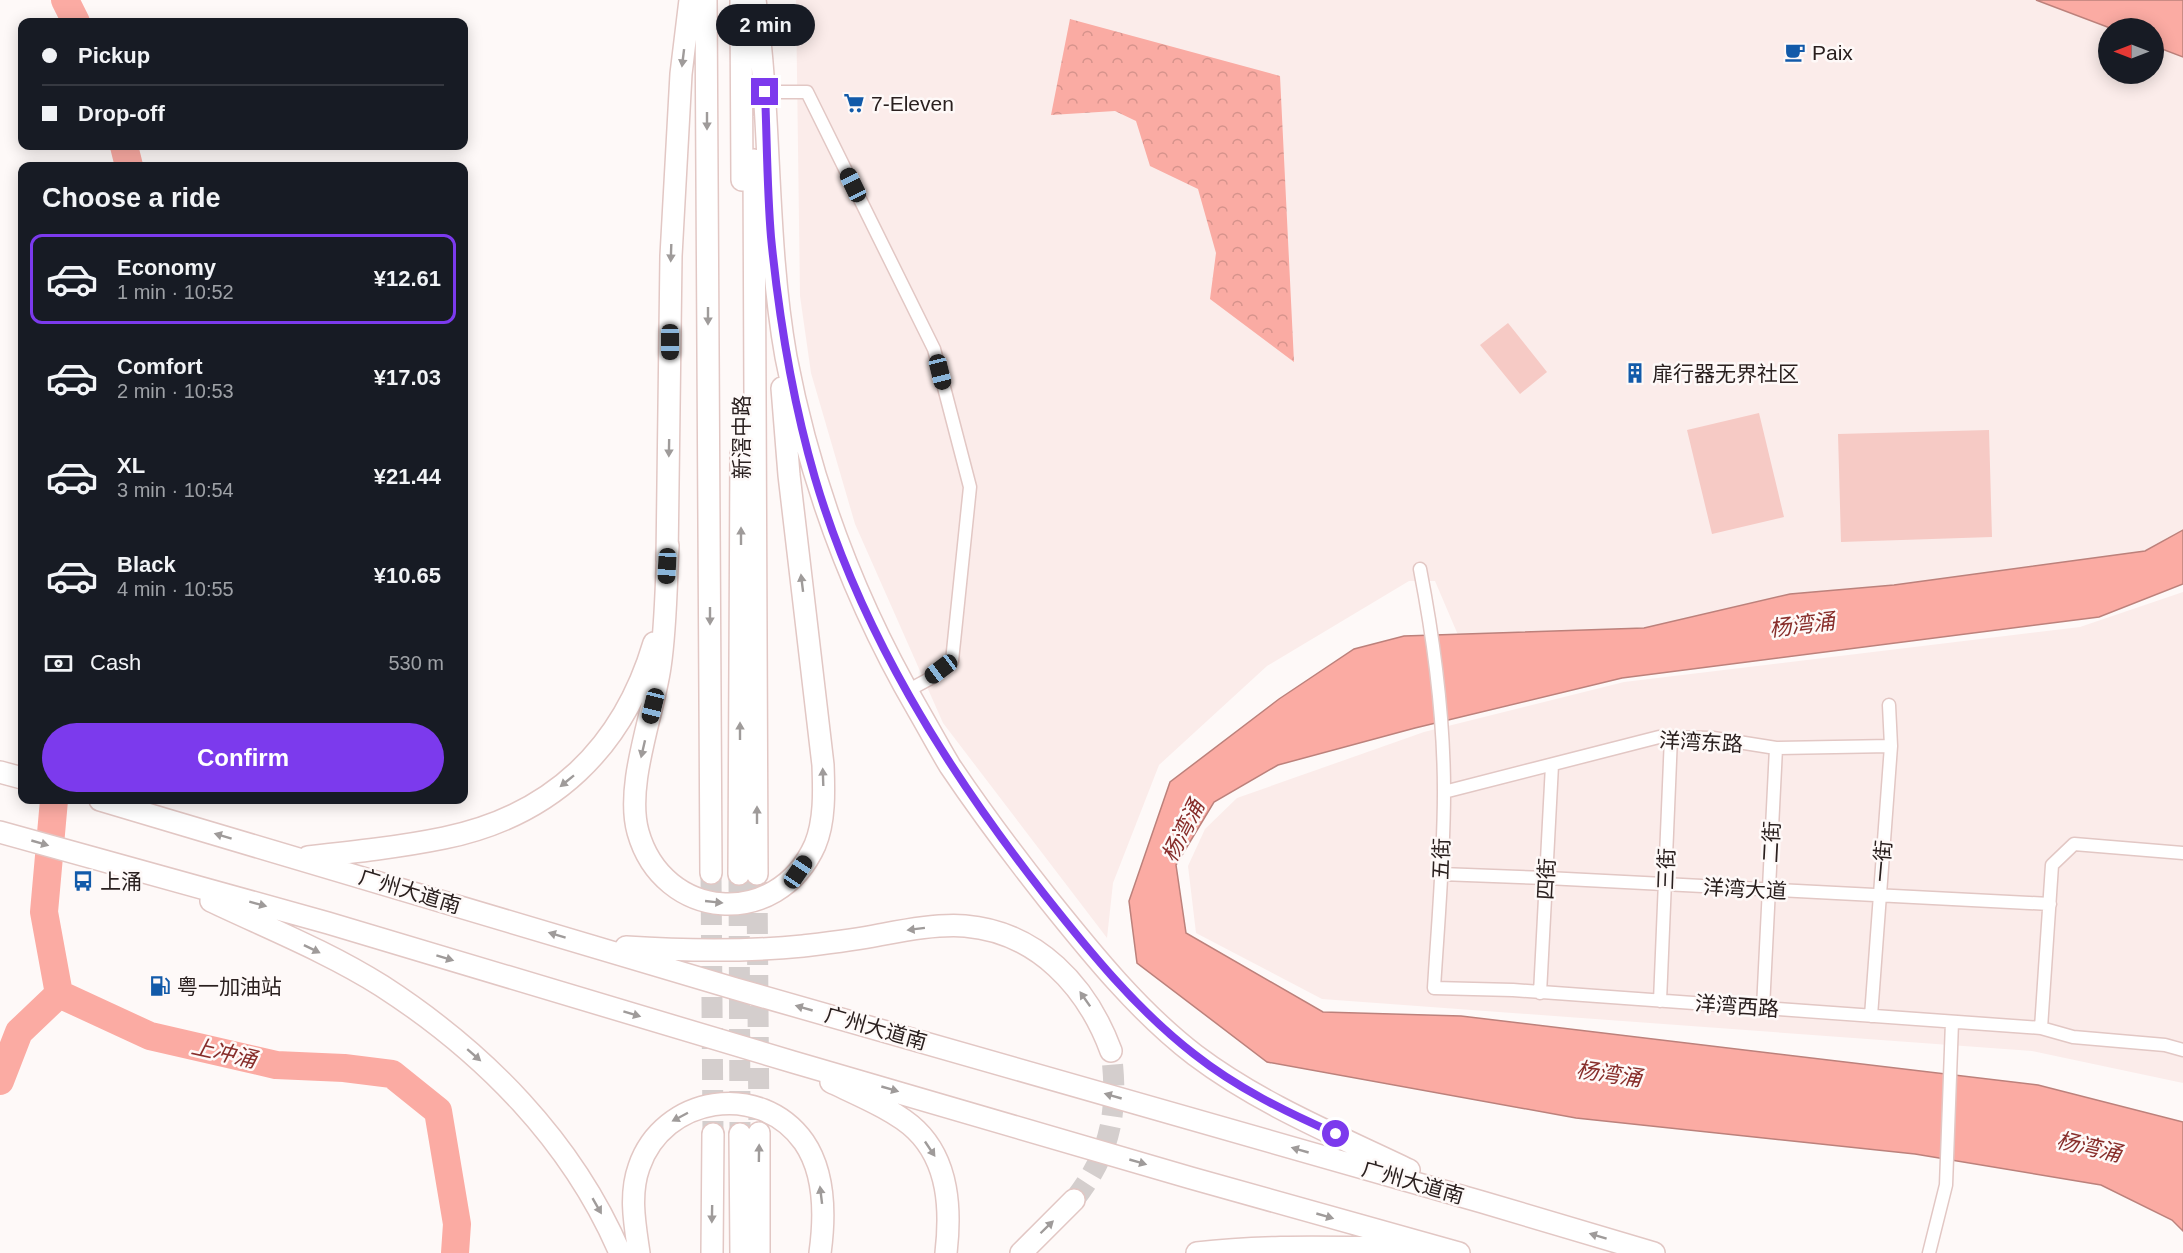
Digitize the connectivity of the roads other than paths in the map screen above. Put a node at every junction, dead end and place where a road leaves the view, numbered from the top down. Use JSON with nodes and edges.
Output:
{"nodes":[{"id":1,"x":690,"y":0,"type":"edge"},
{"id":2,"x":706,"y":0,"type":"edge"},
{"id":3,"x":741,"y":0,"type":"edge"},
{"id":4,"x":749,"y":0,"type":"edge"},
{"id":5,"x":755,"y":0,"type":"edge"},
{"id":6,"x":765,"y":92,"type":"junction"},
{"id":7,"x":771,"y":233,"type":"junction"},
{"id":8,"x":668,"y":545,"type":"junction"},
{"id":9,"x":1420,"y":569,"type":"dead end"},
{"id":10,"x":907,"y":691,"type":"junction"},
{"id":11,"x":1889,"y":705,"type":"dead end"},
{"id":12,"x":1671,"y":737,"type":"junction"},
{"id":13,"x":1892,"y":746,"type":"junction"},
{"id":14,"x":1776,"y":748,"type":"junction"},
{"id":15,"x":1552,"y":765,"type":"junction"},
{"id":16,"x":0,"y":772,"type":"edge"},
{"id":17,"x":18,"y":777,"type":"edge"},
{"id":18,"x":1444,"y":792,"type":"junction"},
{"id":19,"x":114,"y":804,"type":"edge"},
{"id":20,"x":0,"y":832,"type":"edge"},
{"id":21,"x":2183,"y":853,"type":"edge"},
{"id":22,"x":299,"y":858,"type":"junction"},
{"id":23,"x":711,"y":873,"type":"tunnel mouth"},
{"id":24,"x":1441,"y":874,"type":"junction"},
{"id":25,"x":1547,"y":878,"type":"junction"},
{"id":26,"x":164,"y":879,"type":"junction"},
{"id":27,"x":1665,"y":885,"type":"junction"},
{"id":28,"x":1769,"y":890,"type":"junction"},
{"id":29,"x":1879,"y":896,"type":"junction"},
{"id":30,"x":2050,"y":904,"type":"junction"},
{"id":31,"x":588,"y":945,"type":"junction"},
{"id":32,"x":1434,"y":988,"type":"joint"},
{"id":33,"x":1540,"y":993,"type":"junction"},
{"id":34,"x":1660,"y":1001,"type":"junction"},
{"id":35,"x":1763,"y":1008,"type":"junction"},
{"id":36,"x":1871,"y":1016,"type":"junction"},
{"id":37,"x":1952,"y":1022,"type":"junction"},
{"id":38,"x":2040,"y":1028,"type":"junction"},
{"id":39,"x":2183,"y":1050,"type":"edge"},
{"id":40,"x":1111,"y":1052,"type":"tunnel mouth"},
{"id":41,"x":794,"y":1062,"type":"junction"},
{"id":42,"x":713,"y":1134,"type":"tunnel mouth"},
{"id":43,"x":1458,"y":1195,"type":"junction"},
{"id":44,"x":1074,"y":1200,"type":"tunnel mouth"},
{"id":45,"x":1452,"y":1251,"type":"edge"},
{"id":46,"x":620,"y":1253,"type":"edge"},
{"id":47,"x":639,"y":1253,"type":"edge"},
{"id":48,"x":712,"y":1253,"type":"edge"},
{"id":49,"x":741,"y":1253,"type":"edge"},
{"id":50,"x":759,"y":1253,"type":"edge"},
{"id":51,"x":820,"y":1253,"type":"edge"},
{"id":52,"x":946,"y":1253,"type":"edge"},
{"id":53,"x":1021,"y":1253,"type":"edge"},
{"id":54,"x":1197,"y":1253,"type":"edge"},
{"id":55,"x":1654,"y":1253,"type":"edge"},
{"id":56,"x":1929,"y":1253,"type":"edge"}],
"edges":[{"from":1,"to":8,"type":"highway","one_way":true},
{"from":2,"to":23,"type":"highway","name":"新滘中路","one_way":true},
{"from":3,"to":4,"type":"highway","name":"新滘中路"},
{"from":5,"to":6,"type":"highway"},
{"from":6,"to":7,"type":"highway"},
{"from":6,"to":10,"type":"street"},
{"from":8,"to":7,"type":"highway","one_way":true},
{"from":7,"to":10,"type":"highway"},
{"from":8,"to":22,"type":"highway","one_way":true},
{"from":9,"to":18,"type":"street","name":"五街"},
{"from":10,"to":43,"type":"highway"},
{"from":11,"to":13,"type":"street","name":"一街"},
{"from":12,"to":14,"type":"street","name":"洋湾东路"},
{"from":12,"to":15,"type":"street","name":"洋湾东路"},
{"from":12,"to":27,"type":"street","name":"三街"},
{"from":13,"to":14,"type":"street","name":"洋湾东路"},
{"from":13,"to":29,"type":"street","name":"一街"},
{"from":14,"to":28,"type":"street","name":"二街"},
{"from":15,"to":18,"type":"street","name":"洋湾东路"},
{"from":15,"to":25,"type":"street","name":"四街"},
{"from":16,"to":17,"type":"highway"},
{"from":18,"to":24,"type":"street","name":"五街"},
{"from":22,"to":19,"type":"highway","name":"广州大道南","one_way":true},
{"from":20,"to":26,"type":"highway","one_way":true},
{"from":21,"to":30,"type":"street"},
{"from":31,"to":22,"type":"highway","name":"广州大道南","one_way":true},
{"from":24,"to":25,"type":"street","name":"洋湾大道"},
{"from":24,"to":32,"type":"street","name":"五街"},
{"from":25,"to":27,"type":"street","name":"洋湾大道"},
{"from":25,"to":33,"type":"street","name":"四街"},
{"from":26,"to":41,"type":"highway","one_way":true},
{"from":26,"to":46,"type":"highway","one_way":true},
{"from":27,"to":28,"type":"street","name":"洋湾大道"},
{"from":27,"to":34,"type":"street","name":"三街"},
{"from":28,"to":29,"type":"street","name":"洋湾大道"},
{"from":28,"to":35,"type":"street","name":"二街"},
{"from":29,"to":30,"type":"street","name":"洋湾大道"},
{"from":29,"to":36,"type":"street","name":"一街"},
{"from":30,"to":38,"type":"street"},
{"from":40,"to":31,"type":"highway","one_way":true},
{"from":43,"to":31,"type":"highway","name":"广州大道南","one_way":true},
{"from":32,"to":33,"type":"street","name":"洋湾西路"},
{"from":33,"to":34,"type":"street","name":"洋湾西路"},
{"from":34,"to":35,"type":"street","name":"洋湾西路"},
{"from":35,"to":36,"type":"street","name":"洋湾西路"},
{"from":36,"to":37,"type":"street","name":"洋湾西路"},
{"from":37,"to":38,"type":"street","name":"洋湾西路"},
{"from":37,"to":56,"type":"street"},
{"from":38,"to":39,"type":"street","name":"洋湾西路"},
{"from":41,"to":45,"type":"highway","one_way":true},
{"from":41,"to":52,"type":"highway","one_way":true},
{"from":42,"to":48,"type":"highway","one_way":true},
{"from":55,"to":43,"type":"highway","name":"广州大道南","one_way":true},
{"from":53,"to":44,"type":"highway","one_way":true},
{"from":45,"to":54,"type":"highway"},
{"from":51,"to":47,"type":"highway","one_way":true},
{"from":50,"to":49,"type":"highway","one_way":true}]}
